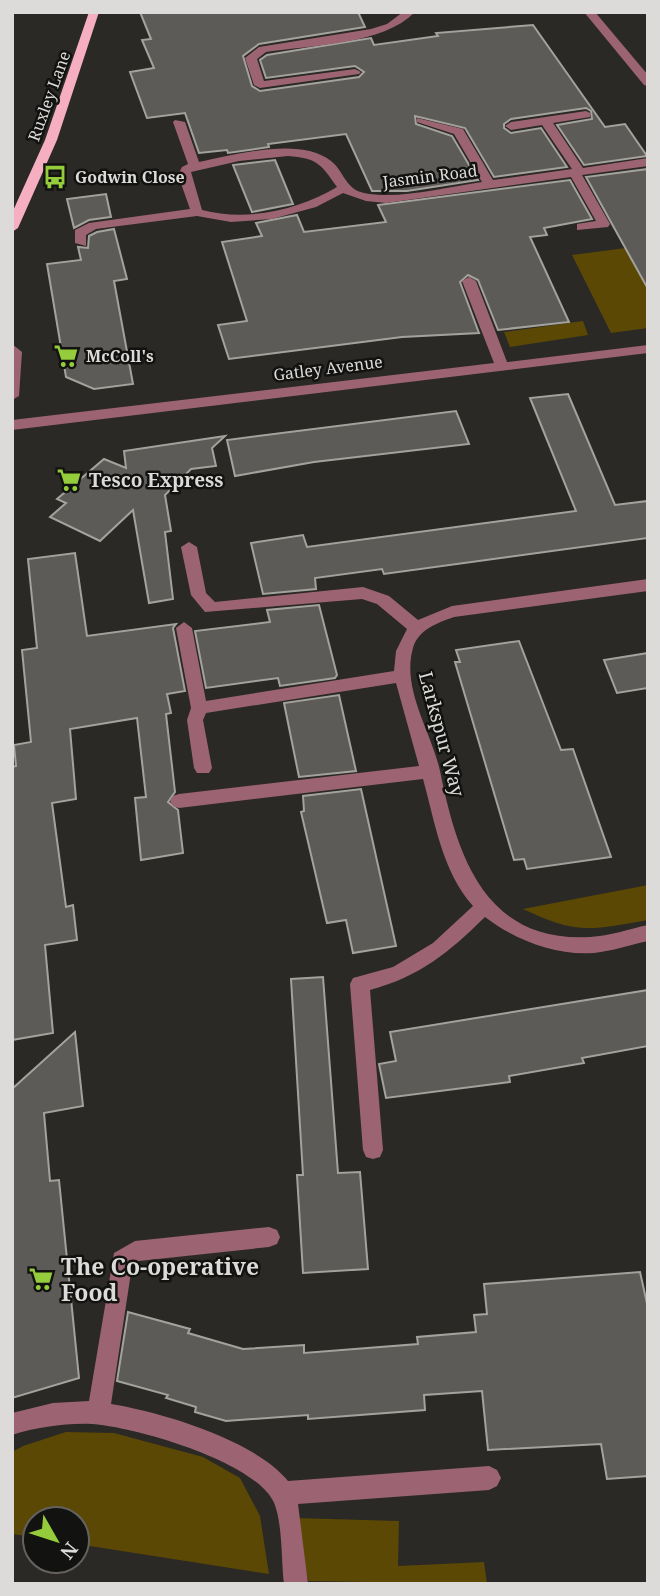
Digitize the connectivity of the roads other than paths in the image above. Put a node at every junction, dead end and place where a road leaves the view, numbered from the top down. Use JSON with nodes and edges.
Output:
{"nodes":[{"id":1,"x":94,"y":12,"type":"edge"},
{"id":2,"x":410,"y":12,"type":"edge"},
{"id":3,"x":589,"y":12,"type":"edge"},
{"id":4,"x":355,"y":72,"type":"dead end"},
{"id":5,"x":648,"y":83,"type":"edge"},
{"id":6,"x":586,"y":115,"type":"dead end"},
{"id":7,"x":421,"y":120,"type":"dead end"},
{"id":8,"x":544,"y":121,"type":"junction"},
{"id":9,"x":179,"y":122,"type":"dead end"},
{"id":10,"x":511,"y":126,"type":"dead end"},
{"id":11,"x":648,"y":162,"type":"edge"},
{"id":12,"x":195,"y":166,"type":"junction"},
{"id":13,"x":576,"y":172,"type":"junction"},
{"id":14,"x":489,"y":184,"type":"junction"},
{"id":15,"x":343,"y":188,"type":"junction"},
{"id":16,"x":197,"y":212,"type":"junction"},
{"id":17,"x":581,"y":227,"type":"dead end"},
{"id":18,"x":12,"y":228,"type":"edge"},
{"id":19,"x":81,"y":243,"type":"dead end"},
{"id":20,"x":469,"y":281,"type":"dead end"},
{"id":21,"x":12,"y":348,"type":"edge"},
{"id":22,"x":648,"y":349,"type":"edge"},
{"id":23,"x":502,"y":366,"type":"junction"},
{"id":24,"x":12,"y":396,"type":"edge"},
{"id":25,"x":12,"y":425,"type":"edge"},
{"id":26,"x":189,"y":548,"type":"dead end"},
{"id":27,"x":648,"y":585,"type":"edge"},
{"id":28,"x":184,"y":628,"type":"dead end"},
{"id":29,"x":417,"y":628,"type":"junction"},
{"id":30,"x":402,"y":676,"type":"junction"},
{"id":31,"x":199,"y":708,"type":"junction"},
{"id":32,"x":203,"y":768,"type":"dead end"},
{"id":33,"x":430,"y":771,"type":"junction"},
{"id":34,"x":179,"y":801,"type":"dead end"},
{"id":35,"x":483,"y":908,"type":"junction"},
{"id":36,"x":648,"y":933,"type":"edge"},
{"id":37,"x":373,"y":1150,"type":"dead end"},
{"id":38,"x":269,"y":1237,"type":"dead end"},
{"id":39,"x":98,"y":1413,"type":"junction"},
{"id":40,"x":12,"y":1424,"type":"edge"},
{"id":41,"x":489,"y":1478,"type":"dead end"},
{"id":42,"x":283,"y":1493,"type":"junction"},
{"id":43,"x":296,"y":1584,"type":"edge"}],
"edges":[{"from":1,"to":18,"type":"main road","name":"Ruxley Lane"},
{"from":2,"to":4,"type":"street"},
{"from":3,"to":5,"type":"street"},
{"from":6,"to":8,"type":"street"},
{"from":7,"to":14,"type":"street"},
{"from":8,"to":10,"type":"street"},
{"from":8,"to":13,"type":"street"},
{"from":9,"to":12,"type":"street"},
{"from":11,"to":13,"type":"street","name":"Jasmin Road"},
{"from":12,"to":15,"type":"street"},
{"from":12,"to":16,"type":"street"},
{"from":13,"to":14,"type":"street","name":"Jasmin Road"},
{"from":13,"to":17,"type":"street"},
{"from":14,"to":15,"type":"street","name":"Jasmin Road"},
{"from":15,"to":16,"type":"street"},
{"from":16,"to":19,"type":"street"},
{"from":20,"to":23,"type":"street"},
{"from":21,"to":24,"type":"street"},
{"from":22,"to":23,"type":"street","name":"Gatley Avenue"},
{"from":23,"to":25,"type":"street","name":"Gatley Avenue"},
{"from":26,"to":29,"type":"street"},
{"from":27,"to":29,"type":"street"},
{"from":28,"to":31,"type":"street"},
{"from":29,"to":30,"type":"street","name":"Larkspur Way"},
{"from":30,"to":31,"type":"street"},
{"from":30,"to":33,"type":"street","name":"Larkspur Way"},
{"from":31,"to":32,"type":"street"},
{"from":33,"to":34,"type":"street"},
{"from":33,"to":35,"type":"street","name":"Larkspur Way"},
{"from":35,"to":36,"type":"street","name":"Larkspur Way"},
{"from":35,"to":37,"type":"street"},
{"from":38,"to":39,"type":"street"},
{"from":39,"to":40,"type":"street"},
{"from":39,"to":42,"type":"street"},
{"from":41,"to":42,"type":"street"},
{"from":42,"to":43,"type":"street"}]}
